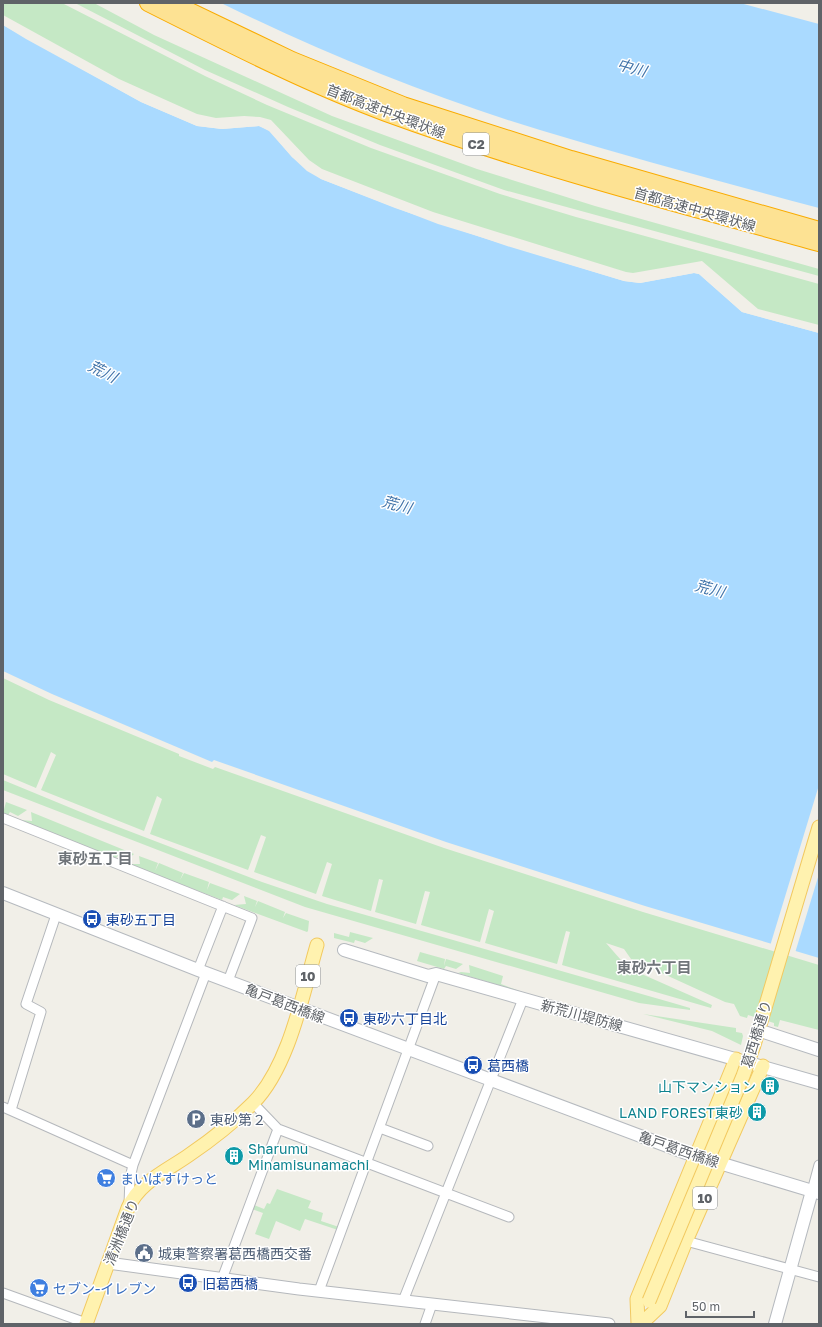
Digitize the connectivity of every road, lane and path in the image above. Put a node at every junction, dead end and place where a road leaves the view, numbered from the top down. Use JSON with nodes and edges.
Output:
{"nodes":[{"id":1,"x":148,"y":3,"type":"edge"},
{"id":2,"x":174,"y":3,"type":"edge"},
{"id":3,"x":819,"y":230,"type":"edge"},
{"id":4,"x":819,"y":244,"type":"edge"},
{"id":5,"x":3,"y":818,"type":"edge"},
{"id":6,"x":819,"y":827,"type":"edge"},
{"id":7,"x":3,"y":893,"type":"edge"},
{"id":8,"x":223,"y":906,"type":"junction"},
{"id":9,"x":56,"y":915,"type":"junction"},
{"id":10,"x":317,"y":944,"type":"dead end"},
{"id":11,"x":344,"y":950,"type":"dead end"},
{"id":12,"x":202,"y":971,"type":"junction"},
{"id":13,"x":436,"y":974,"type":"junction"},
{"id":14,"x":228,"y":981,"type":"junction"},
{"id":15,"x":523,"y":999,"type":"junction"},
{"id":16,"x":298,"y":1008,"type":"junction"},
{"id":17,"x":759,"y":1025,"type":"junction"},
{"id":18,"x":408,"y":1049,"type":"junction"},
{"id":19,"x":819,"y":1050,"type":"edge"},
{"id":20,"x":736,"y":1059,"type":"junction"},
{"id":21,"x":763,"y":1066,"type":"junction"},
{"id":22,"x":491,"y":1080,"type":"junction"},
{"id":23,"x":819,"y":1083,"type":"edge"},
{"id":24,"x":253,"y":1103,"type":"junction"},
{"id":25,"x":7,"y":1109,"type":"edge"},
{"id":26,"x":380,"y":1128,"type":"junction"},
{"id":27,"x":278,"y":1129,"type":"junction"},
{"id":28,"x":428,"y":1146,"type":"dead end"},
{"id":29,"x":695,"y":1155,"type":"junction"},
{"id":30,"x":367,"y":1163,"type":"junction"},
{"id":31,"x":721,"y":1163,"type":"junction"},
{"id":32,"x":133,"y":1165,"type":"junction"},
{"id":33,"x":819,"y":1165,"type":"edge"},
{"id":34,"x":815,"y":1192,"type":"edge"},
{"id":35,"x":445,"y":1193,"type":"junction"},
{"id":36,"x":128,"y":1208,"type":"junction"},
{"id":37,"x":509,"y":1217,"type":"dead end"},
{"id":38,"x":686,"y":1241,"type":"junction"},
{"id":39,"x":108,"y":1263,"type":"junction"},
{"id":40,"x":790,"y":1269,"type":"junction"},
{"id":41,"x":819,"y":1277,"type":"edge"},
{"id":42,"x":222,"y":1279,"type":"junction"},
{"id":43,"x":319,"y":1292,"type":"junction"},
{"id":44,"x":3,"y":1293,"type":"edge"},
{"id":45,"x":403,"y":1301,"type":"junction"},
{"id":46,"x":432,"y":1304,"type":"junction"},
{"id":47,"x":86,"y":1324,"type":"edge"},
{"id":48,"x":425,"y":1324,"type":"edge"},
{"id":49,"x":609,"y":1324,"type":"edge"},
{"id":50,"x":639,"y":1324,"type":"edge"},
{"id":51,"x":775,"y":1324,"type":"edge"}],
"edges":[{"from":1,"to":4,"type":"highway","name":"首都高速中央環状線","number":"C2"},
{"from":2,"to":3,"type":"highway","name":"首都高速中央環状線","number":"C2"},
{"from":5,"to":8,"type":"street"},
{"from":6,"to":17,"type":"main road","name":"葛西橋通り","number":"10"},
{"from":7,"to":9,"type":"main road","name":"亀戸葛西橋線"},
{"from":8,"to":12,"type":"street"},
{"from":8,"to":14,"type":"street"},
{"from":9,"to":12,"type":"main road","name":"亀戸葛西橋線"},
{"from":9,"to":25,"type":"street"},
{"from":10,"to":16,"type":"main road","name":"清洲橋通り","number":"10"},
{"from":11,"to":13,"type":"main road","name":"新荒川堤防線"},
{"from":12,"to":14,"type":"main road","name":"亀戸葛西橋線"},
{"from":12,"to":32,"type":"street"},
{"from":13,"to":15,"type":"main road","name":"新荒川堤防線"},
{"from":13,"to":18,"type":"street"},
{"from":14,"to":16,"type":"main road","name":"亀戸葛西橋線"},
{"from":15,"to":20,"type":"main road","name":"新荒川堤防線"},
{"from":15,"to":22,"type":"street"},
{"from":16,"to":18,"type":"main road","name":"亀戸葛西橋線"},
{"from":16,"to":24,"type":"main road","name":"清洲橋通り","number":"10"},
{"from":17,"to":19,"type":"main road"},
{"from":17,"to":50,"type":"main road","name":"葛西橋通り","number":"10","bridge":true},
{"from":18,"to":22,"type":"main road","name":"亀戸葛西橋線"},
{"from":18,"to":26,"type":"street"},
{"from":20,"to":21,"type":"main road","name":"新荒川堤防線"},
{"from":20,"to":29,"type":"main road","number":"10"},
{"from":21,"to":23,"type":"main road","name":"新荒川堤防線"},
{"from":21,"to":31,"type":"main road","number":"10"},
{"from":22,"to":29,"type":"main road","name":"亀戸葛西橋線"},
{"from":22,"to":35,"type":"street"},
{"from":24,"to":27,"type":"street"},
{"from":24,"to":36,"type":"main road","name":"清洲橋通り","number":"10"},
{"from":25,"to":32,"type":"street"},
{"from":26,"to":28,"type":"street"},
{"from":26,"to":30,"type":"street"},
{"from":27,"to":30,"type":"street"},
{"from":27,"to":42,"type":"street"},
{"from":29,"to":31,"type":"main road","name":"亀戸葛西橋線"},
{"from":29,"to":50,"type":"main road","number":"10"},
{"from":30,"to":35,"type":"street"},
{"from":30,"to":43,"type":"street"},
{"from":31,"to":34,"type":"main road","name":"亀戸葛西橋線"},
{"from":31,"to":38,"type":"main road","number":"10"},
{"from":32,"to":36,"type":"street"},
{"from":33,"to":34,"type":"street"},
{"from":34,"to":40,"type":"main road"},
{"from":35,"to":37,"type":"street"},
{"from":35,"to":45,"type":"street"},
{"from":36,"to":39,"type":"main road","name":"清洲橋通り","number":"10"},
{"from":38,"to":40,"type":"street"},
{"from":38,"to":50,"type":"main road","number":"10"},
{"from":39,"to":42,"type":"street"},
{"from":39,"to":47,"type":"main road","name":"清洲橋通り","number":"10"},
{"from":40,"to":41,"type":"street"},
{"from":40,"to":51,"type":"main road"},
{"from":42,"to":43,"type":"street"},
{"from":43,"to":45,"type":"street"},
{"from":44,"to":47,"type":"street"},
{"from":45,"to":46,"type":"street"},
{"from":46,"to":48,"type":"street"},
{"from":46,"to":49,"type":"street"}]}
